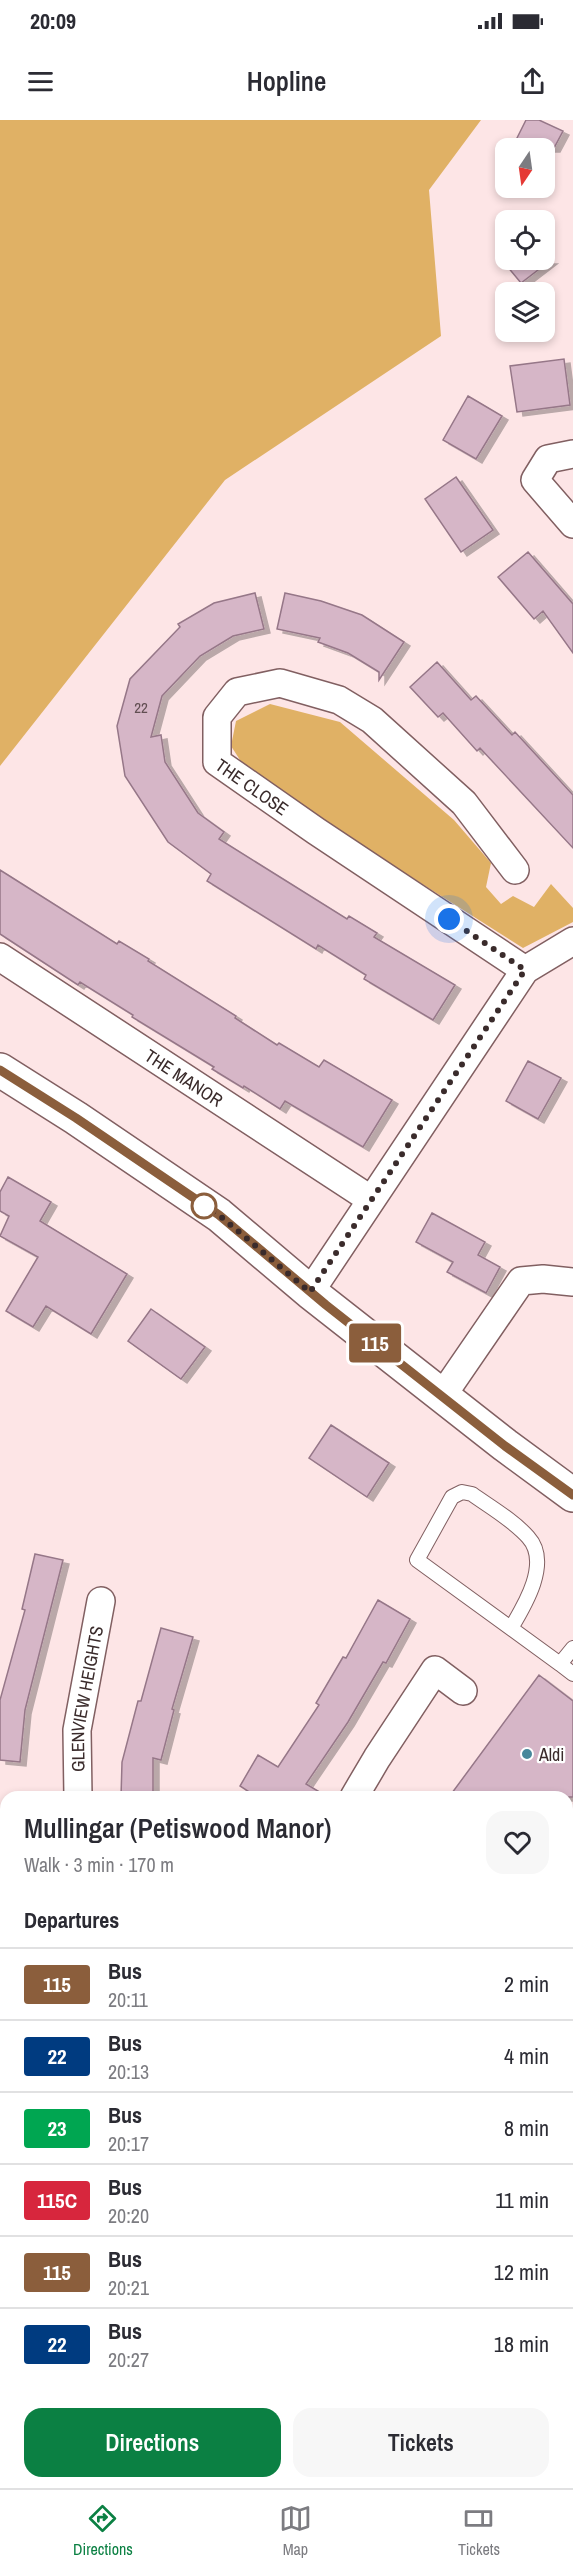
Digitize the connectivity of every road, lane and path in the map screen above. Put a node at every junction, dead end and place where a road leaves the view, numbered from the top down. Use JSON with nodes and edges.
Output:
{"nodes":[{"id":1,"x":573,"y":454,"type":"edge"},
{"id":2,"x":573,"y":524,"type":"edge"},
{"id":3,"x":515,"y":870,"type":"dead end"},
{"id":4,"x":573,"y":941,"type":"edge"},
{"id":5,"x":0,"y":957,"type":"edge"},
{"id":6,"x":525,"y":970,"type":"junction"},
{"id":7,"x":0,"y":1070,"type":"edge"},
{"id":8,"x":370,"y":1199,"type":"junction"},
{"id":9,"x":573,"y":1282,"type":"edge"},
{"id":10,"x":310,"y":1292,"type":"junction"},
{"id":11,"x":442,"y":1396,"type":"junction"},
{"id":12,"x":570,"y":1498,"type":"edge"},
{"id":13,"x":101,"y":1601,"type":"dead end"},
{"id":14,"x":511,"y":1628,"type":"junction"},
{"id":15,"x":573,"y":1648,"type":"edge"},
{"id":16,"x":560,"y":1664,"type":"junction"},
{"id":17,"x":573,"y":1674,"type":"edge"},
{"id":18,"x":463,"y":1691,"type":"dead end"},
{"id":19,"x":78,"y":1791,"type":"edge"},
{"id":20,"x":358,"y":1791,"type":"edge"}],
"edges":[{"from":1,"to":2,"type":"street"},
{"from":3,"to":6,"type":"street","name":"THE CLOSE"},
{"from":4,"to":6,"type":"street"},
{"from":5,"to":8,"type":"street","name":"THE MANOR"},
{"from":6,"to":8,"type":"street"},
{"from":7,"to":10,"type":"main road"},
{"from":8,"to":10,"type":"street"},
{"from":9,"to":11,"type":"street"},
{"from":10,"to":11,"type":"main road"},
{"from":11,"to":12,"type":"main road"},
{"from":13,"to":19,"type":"street","name":"GLENVIEW HEIGHTS"},
{"from":14,"to":14,"type":"lane"},
{"from":14,"to":16,"type":"lane"},
{"from":15,"to":16,"type":"lane"},
{"from":16,"to":17,"type":"lane"},
{"from":18,"to":20,"type":"street"}]}
